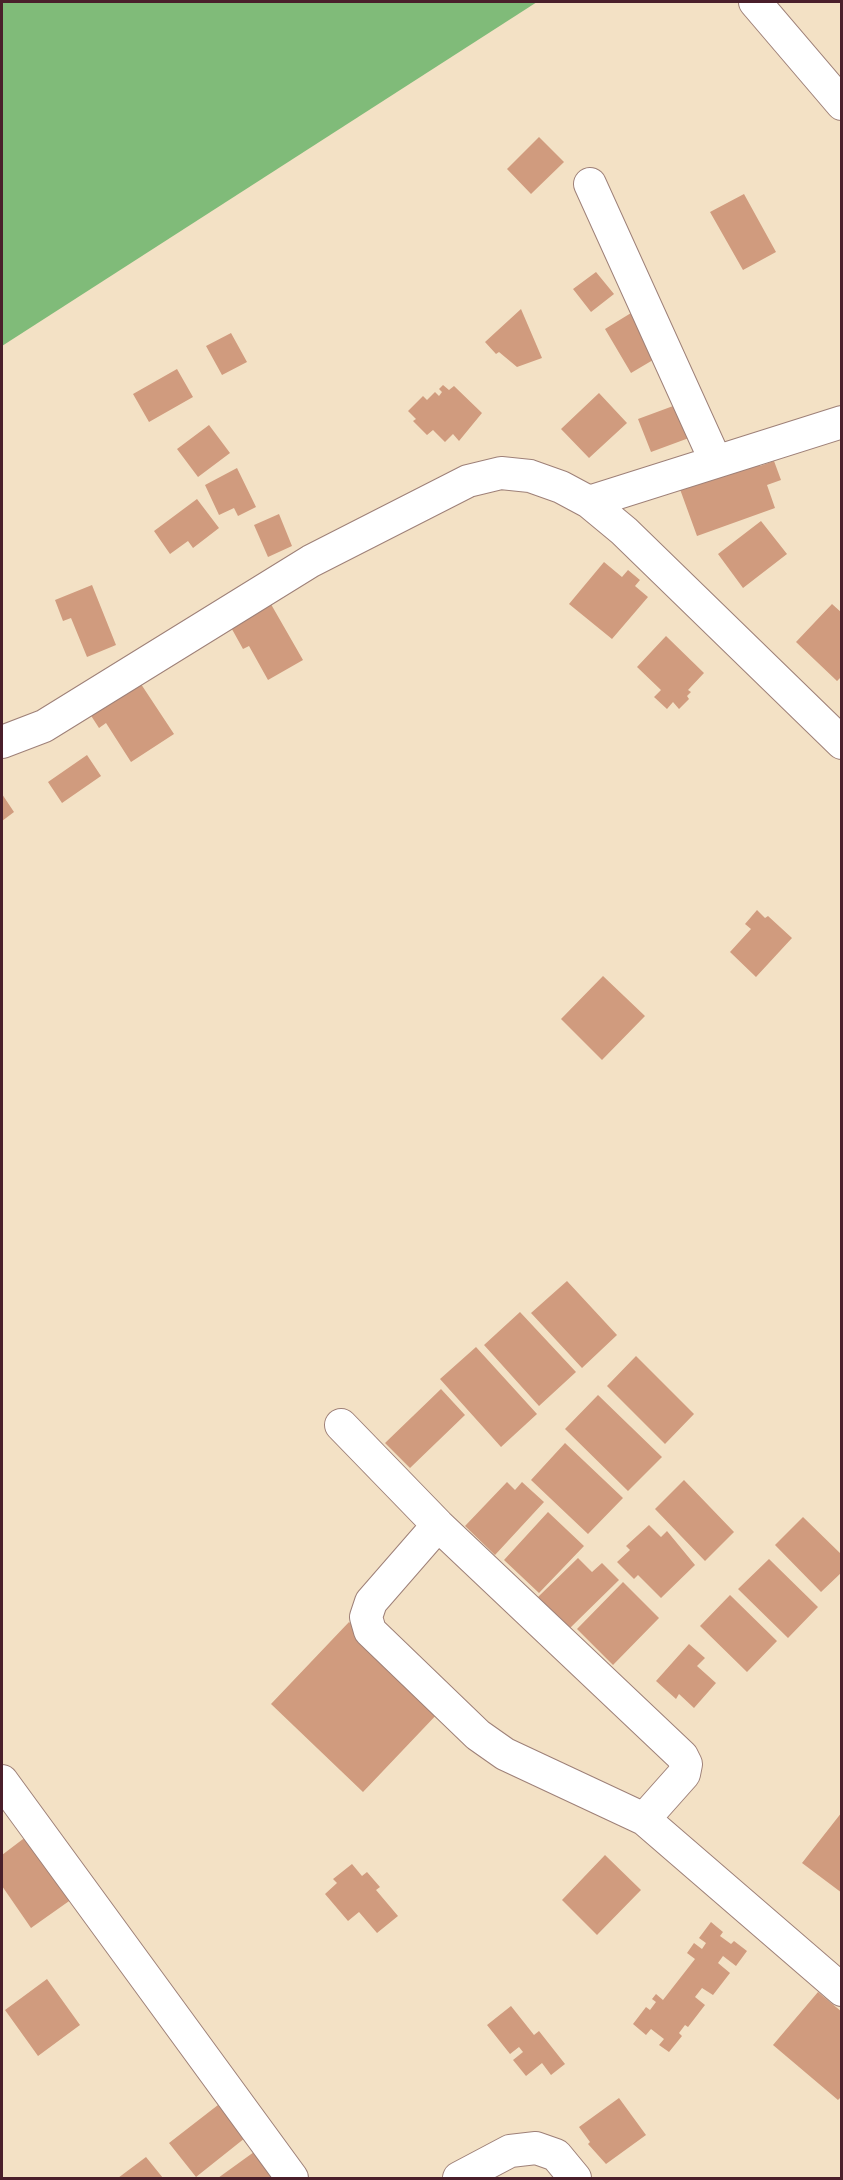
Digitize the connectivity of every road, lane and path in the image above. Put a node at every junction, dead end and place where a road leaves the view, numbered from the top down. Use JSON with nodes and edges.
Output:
{"nodes":[{"id":1,"x":755,"y":2,"type":"edge"},
{"id":2,"x":842,"y":104,"type":"edge"},
{"id":3,"x":590,"y":184,"type":"dead end"},
{"id":4,"x":842,"y":422,"type":"edge"},
{"id":5,"x":716,"y":462,"type":"junction"},
{"id":6,"x":589,"y":502,"type":"junction"},
{"id":7,"x":2,"y":742,"type":"edge"},
{"id":8,"x":842,"y":743,"type":"edge"},
{"id":9,"x":341,"y":1425,"type":"dead end"},
{"id":10,"x":438,"y":1525,"type":"junction"},
{"id":11,"x":2,"y":1781,"type":"edge"},
{"id":12,"x":644,"y":1819,"type":"junction"},
{"id":13,"x":842,"y":1990,"type":"edge"},
{"id":14,"x":292,"y":2178,"type":"edge"},
{"id":15,"x":459,"y":2178,"type":"edge"},
{"id":16,"x":575,"y":2178,"type":"edge"}],
"edges":[{"from":1,"to":2,"type":"street"},
{"from":3,"to":5,"type":"street"},
{"from":4,"to":5,"type":"street"},
{"from":5,"to":6,"type":"street"},
{"from":6,"to":7,"type":"street"},
{"from":6,"to":8,"type":"street"},
{"from":9,"to":10,"type":"street"},
{"from":10,"to":12,"type":"street"},
{"from":10,"to":12,"type":"street"},
{"from":11,"to":14,"type":"street"},
{"from":12,"to":13,"type":"street"},
{"from":15,"to":16,"type":"street"}]}
